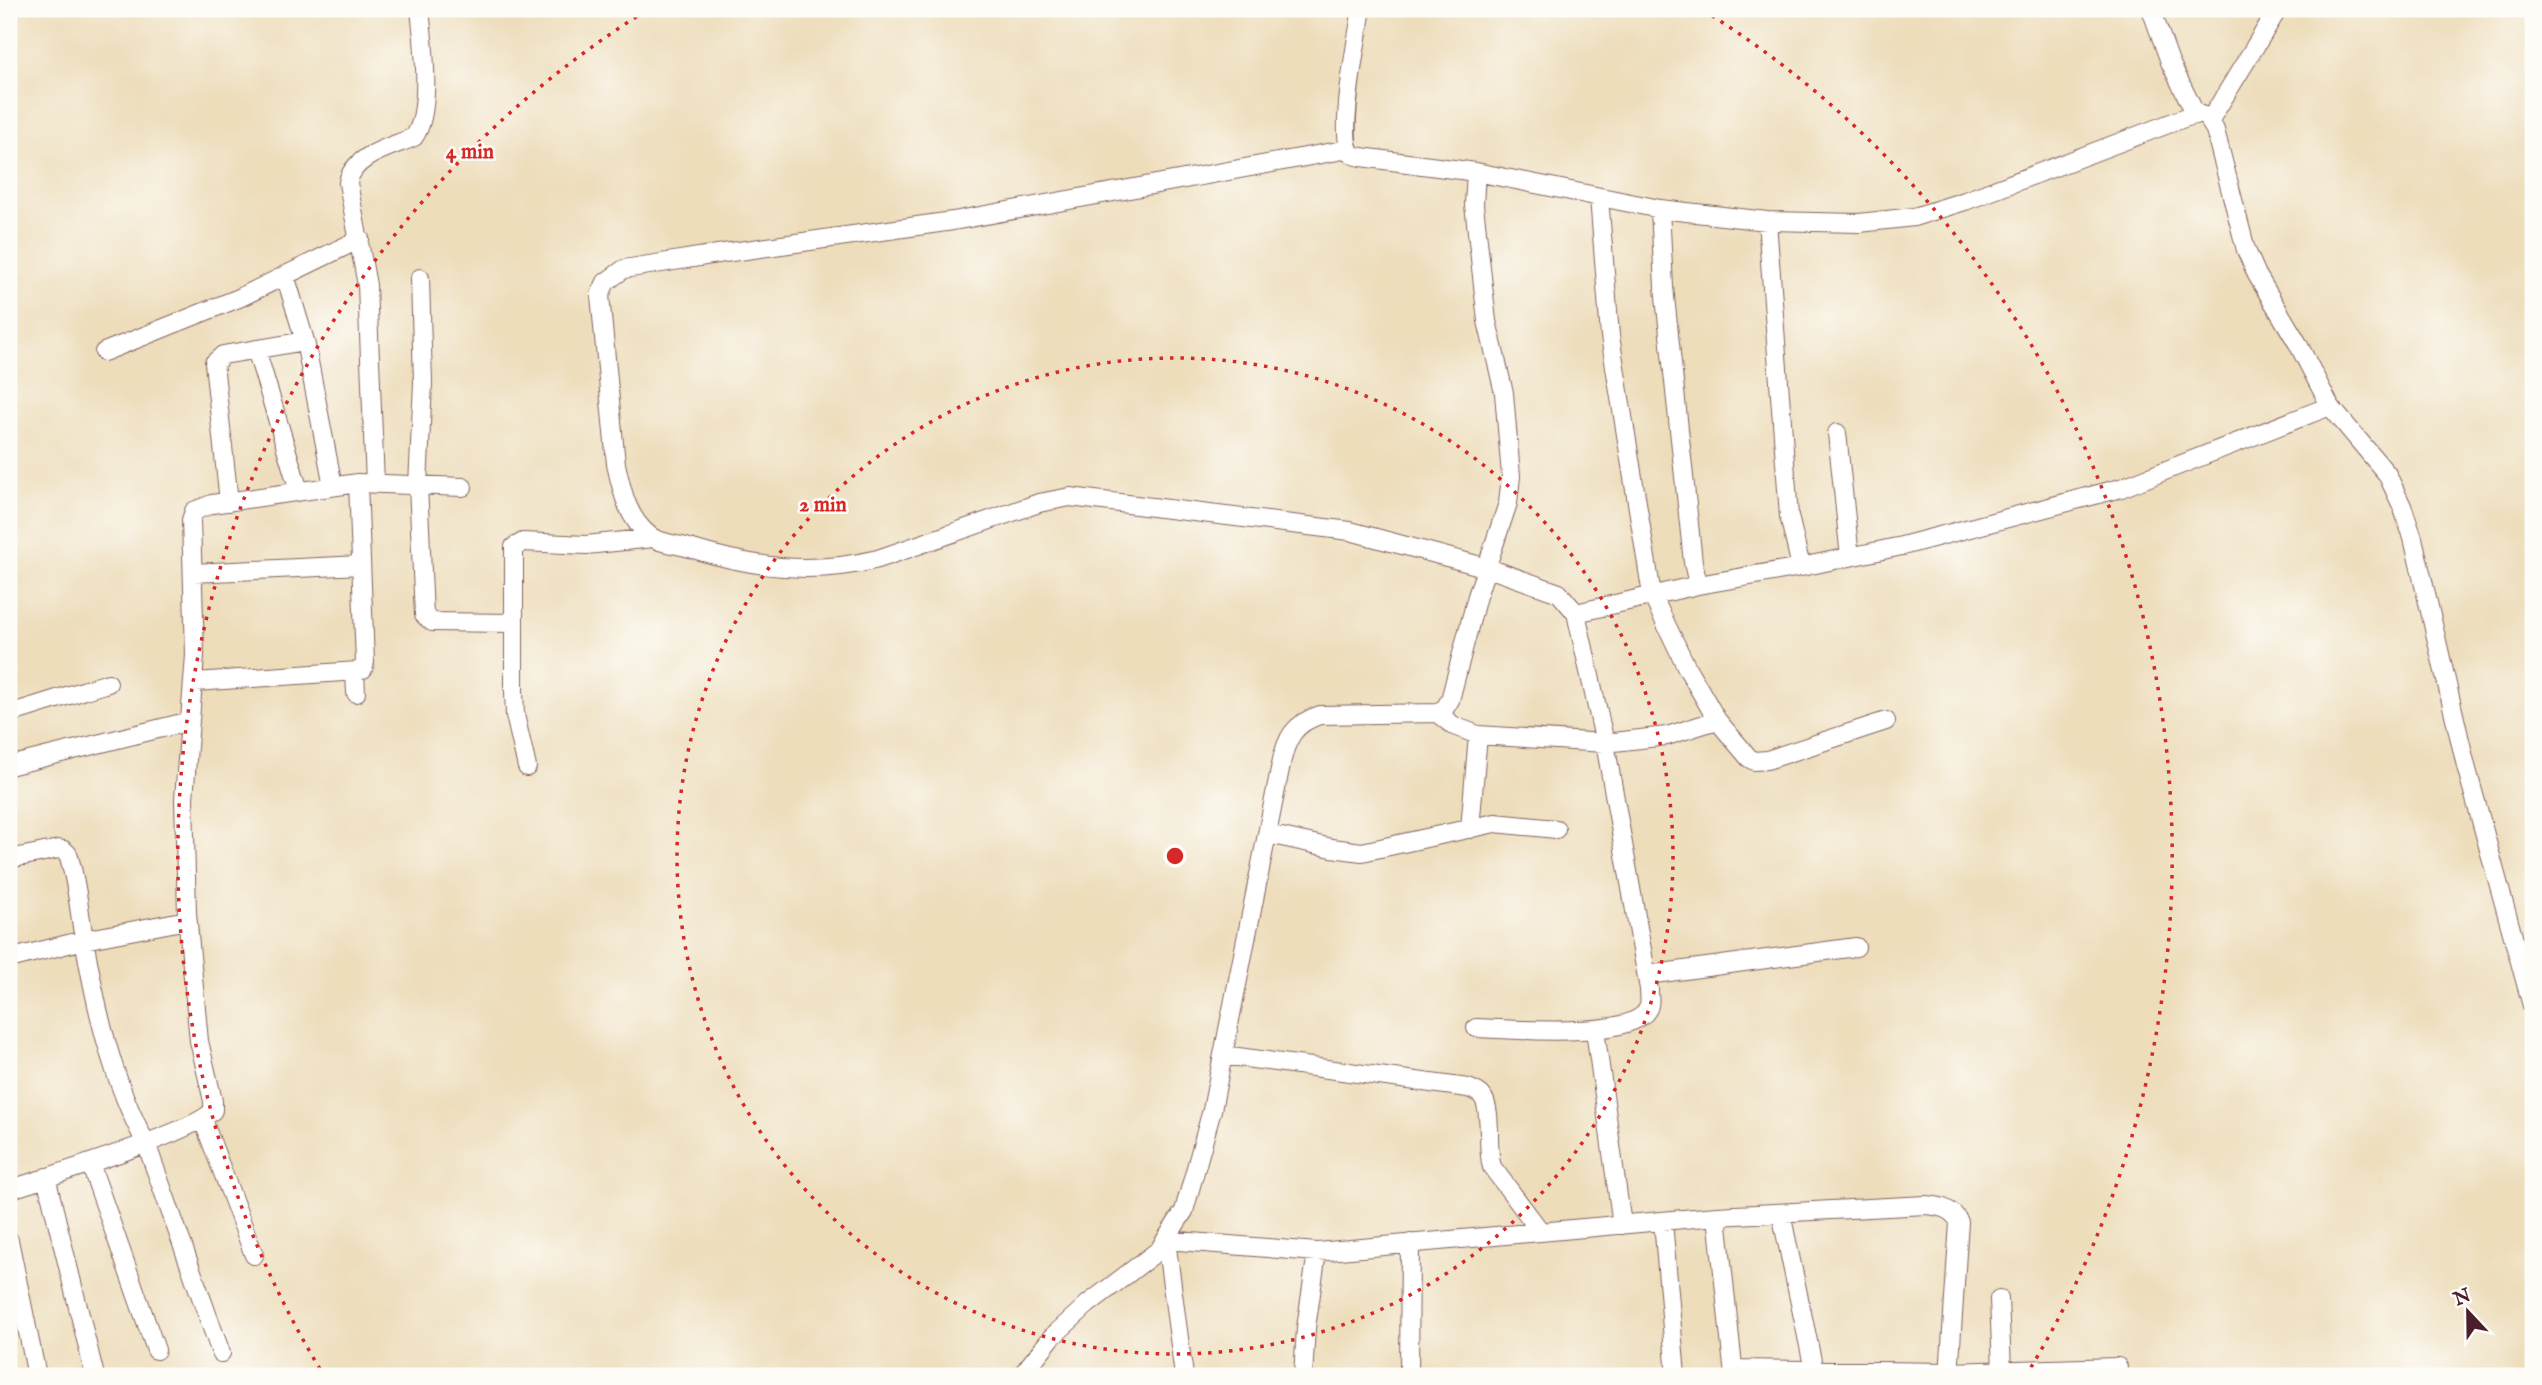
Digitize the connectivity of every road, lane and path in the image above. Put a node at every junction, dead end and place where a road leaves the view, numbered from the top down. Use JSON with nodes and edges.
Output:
{"nodes":[{"id":1,"x":420,"y":9,"type":"edge"},
{"id":2,"x":1362,"y":9,"type":"edge"},
{"id":3,"x":2151,"y":9,"type":"edge"},
{"id":4,"x":2278,"y":9,"type":"edge"},
{"id":5,"x":2203,"y":117,"type":"junction"},
{"id":6,"x":1349,"y":149,"type":"junction"},
{"id":7,"x":1476,"y":172,"type":"junction"},
{"id":8,"x":1599,"y":197,"type":"junction"},
{"id":9,"x":1660,"y":209,"type":"junction"},
{"id":10,"x":1767,"y":221,"type":"junction"},
{"id":11,"x":360,"y":239,"type":"junction"},
{"id":12,"x":285,"y":275,"type":"junction"},
{"id":13,"x":420,"y":278,"type":"dead end"},
{"id":14,"x":306,"y":341,"type":"junction"},
{"id":15,"x":256,"y":349,"type":"junction"},
{"id":16,"x":104,"y":352,"type":"dead end"},
{"id":17,"x":2330,"y":406,"type":"junction"},
{"id":18,"x":1837,"y":433,"type":"dead end"},
{"id":19,"x":367,"y":484,"type":"junction"},
{"id":20,"x":418,"y":485,"type":"junction"},
{"id":21,"x":333,"y":486,"type":"junction"},
{"id":22,"x":463,"y":487,"type":"dead end"},
{"id":23,"x":299,"y":491,"type":"junction"},
{"id":24,"x":229,"y":502,"type":"junction"},
{"id":25,"x":653,"y":538,"type":"junction"},
{"id":26,"x":1850,"y":557,"type":"junction"},
{"id":27,"x":361,"y":565,"type":"junction"},
{"id":28,"x":1801,"y":567,"type":"junction"},
{"id":29,"x":1488,"y":568,"type":"junction"},
{"id":30,"x":192,"y":573,"type":"junction"},
{"id":31,"x":1698,"y":585,"type":"junction"},
{"id":32,"x":1653,"y":595,"type":"junction"},
{"id":33,"x":1576,"y":613,"type":"junction"},
{"id":34,"x":514,"y":623,"type":"junction"},
{"id":35,"x":355,"y":671,"type":"junction"},
{"id":36,"x":195,"y":682,"type":"junction"},
{"id":37,"x":108,"y":683,"type":"dead end"},
{"id":38,"x":356,"y":693,"type":"dead end"},
{"id":39,"x":1437,"y":713,"type":"junction"},
{"id":40,"x":9,"y":714,"type":"edge"},
{"id":41,"x":1717,"y":720,"type":"junction"},
{"id":42,"x":190,"y":721,"type":"junction"},
{"id":43,"x":1886,"y":721,"type":"dead end"},
{"id":44,"x":1478,"y":735,"type":"junction"},
{"id":45,"x":1605,"y":743,"type":"junction"},
{"id":46,"x":9,"y":766,"type":"edge"},
{"id":47,"x":527,"y":767,"type":"dead end"},
{"id":48,"x":1470,"y":829,"type":"junction"},
{"id":49,"x":1556,"y":829,"type":"dead end"},
{"id":50,"x":1268,"y":834,"type":"junction"},
{"id":51,"x":9,"y":859,"type":"edge"},
{"id":52,"x":187,"y":920,"type":"junction"},
{"id":53,"x":84,"y":940,"type":"junction"},
{"id":54,"x":1856,"y":947,"type":"dead end"},
{"id":55,"x":9,"y":959,"type":"edge"},
{"id":56,"x":1647,"y":975,"type":"junction"},
{"id":57,"x":2533,"y":1009,"type":"edge"},
{"id":58,"x":1476,"y":1028,"type":"dead end"},
{"id":59,"x":1595,"y":1030,"type":"junction"},
{"id":60,"x":1223,"y":1055,"type":"junction"},
{"id":61,"x":203,"y":1120,"type":"junction"},
{"id":62,"x":146,"y":1143,"type":"junction"},
{"id":63,"x":90,"y":1163,"type":"junction"},
{"id":64,"x":46,"y":1177,"type":"junction"},
{"id":65,"x":9,"y":1189,"type":"edge"},
{"id":66,"x":1781,"y":1213,"type":"junction"},
{"id":67,"x":1717,"y":1216,"type":"junction"},
{"id":68,"x":1663,"y":1222,"type":"junction"},
{"id":69,"x":1622,"y":1225,"type":"junction"},
{"id":70,"x":1541,"y":1232,"type":"junction"},
{"id":71,"x":9,"y":1240,"type":"edge"},
{"id":72,"x":1166,"y":1240,"type":"junction"},
{"id":73,"x":1410,"y":1243,"type":"junction"},
{"id":74,"x":1317,"y":1252,"type":"junction"},
{"id":75,"x":254,"y":1255,"type":"dead end"},
{"id":76,"x":1999,"y":1299,"type":"dead end"},
{"id":77,"x":156,"y":1350,"type":"dead end"},
{"id":78,"x":221,"y":1353,"type":"dead end"},
{"id":79,"x":2118,"y":1367,"type":"dead end"},
{"id":80,"x":1814,"y":1370,"type":"junction"},
{"id":81,"x":2003,"y":1370,"type":"junction"},
{"id":82,"x":1734,"y":1372,"type":"edge"},
{"id":83,"x":1854,"y":1373,"type":"edge"},
{"id":84,"x":1949,"y":1374,"type":"edge"},
{"id":85,"x":37,"y":1376,"type":"edge"},
{"id":86,"x":95,"y":1376,"type":"edge"},
{"id":87,"x":1021,"y":1376,"type":"edge"},
{"id":88,"x":1184,"y":1376,"type":"edge"},
{"id":89,"x":1303,"y":1376,"type":"edge"},
{"id":90,"x":1409,"y":1376,"type":"edge"},
{"id":91,"x":1676,"y":1376,"type":"edge"}],
"edges":[{"from":1,"to":11,"type":"street"},
{"from":2,"to":6,"type":"street"},
{"from":3,"to":5,"type":"street"},
{"from":4,"to":5,"type":"street"},
{"from":5,"to":10,"type":"street"},
{"from":5,"to":17,"type":"street"},
{"from":6,"to":7,"type":"street"},
{"from":6,"to":25,"type":"street"},
{"from":7,"to":8,"type":"street"},
{"from":7,"to":29,"type":"street"},
{"from":8,"to":9,"type":"street"},
{"from":8,"to":32,"type":"street"},
{"from":9,"to":10,"type":"street"},
{"from":9,"to":31,"type":"street"},
{"from":10,"to":28,"type":"street"},
{"from":11,"to":12,"type":"street"},
{"from":11,"to":19,"type":"street"},
{"from":12,"to":14,"type":"street"},
{"from":12,"to":16,"type":"street"},
{"from":13,"to":20,"type":"street"},
{"from":14,"to":15,"type":"street"},
{"from":14,"to":21,"type":"street"},
{"from":15,"to":23,"type":"street"},
{"from":15,"to":24,"type":"street"},
{"from":17,"to":26,"type":"street"},
{"from":17,"to":57,"type":"street"},
{"from":18,"to":26,"type":"street"},
{"from":19,"to":20,"type":"street"},
{"from":19,"to":21,"type":"street"},
{"from":19,"to":27,"type":"street"},
{"from":20,"to":22,"type":"street"},
{"from":20,"to":34,"type":"street"},
{"from":21,"to":23,"type":"street"},
{"from":23,"to":24,"type":"street"},
{"from":24,"to":30,"type":"street"},
{"from":25,"to":29,"type":"street"},
{"from":25,"to":34,"type":"street"},
{"from":26,"to":28,"type":"street"},
{"from":27,"to":30,"type":"street"},
{"from":27,"to":35,"type":"street"},
{"from":28,"to":31,"type":"street"},
{"from":29,"to":33,"type":"street"},
{"from":29,"to":39,"type":"street"},
{"from":30,"to":36,"type":"street"},
{"from":31,"to":32,"type":"street"},
{"from":32,"to":33,"type":"street"},
{"from":32,"to":41,"type":"street"},
{"from":33,"to":45,"type":"street"},
{"from":34,"to":47,"type":"street"},
{"from":35,"to":36,"type":"street"},
{"from":35,"to":38,"type":"street"},
{"from":36,"to":42,"type":"street"},
{"from":37,"to":40,"type":"street"},
{"from":39,"to":44,"type":"street"},
{"from":39,"to":50,"type":"street"},
{"from":41,"to":43,"type":"street"},
{"from":41,"to":45,"type":"street"},
{"from":42,"to":46,"type":"street"},
{"from":42,"to":52,"type":"street"},
{"from":44,"to":45,"type":"street"},
{"from":44,"to":48,"type":"street"},
{"from":45,"to":56,"type":"street"},
{"from":48,"to":49,"type":"street"},
{"from":48,"to":50,"type":"street"},
{"from":50,"to":60,"type":"street"},
{"from":51,"to":53,"type":"street"},
{"from":52,"to":53,"type":"street"},
{"from":52,"to":61,"type":"street"},
{"from":53,"to":55,"type":"street"},
{"from":53,"to":62,"type":"street"},
{"from":54,"to":56,"type":"street"},
{"from":56,"to":59,"type":"street"},
{"from":58,"to":59,"type":"street"},
{"from":59,"to":69,"type":"street"},
{"from":60,"to":70,"type":"street"},
{"from":60,"to":72,"type":"street"},
{"from":61,"to":62,"type":"street"},
{"from":61,"to":75,"type":"street"},
{"from":62,"to":63,"type":"street"},
{"from":62,"to":78,"type":"street"},
{"from":63,"to":64,"type":"street"},
{"from":63,"to":77,"type":"street"},
{"from":64,"to":65,"type":"street"},
{"from":64,"to":86,"type":"street"},
{"from":66,"to":67,"type":"street"},
{"from":66,"to":80,"type":"street"},
{"from":66,"to":84,"type":"street"},
{"from":67,"to":68,"type":"street"},
{"from":67,"to":82,"type":"street"},
{"from":68,"to":69,"type":"street"},
{"from":68,"to":91,"type":"street"},
{"from":69,"to":70,"type":"street"},
{"from":70,"to":73,"type":"street"},
{"from":71,"to":85,"type":"street"},
{"from":72,"to":74,"type":"street"},
{"from":72,"to":87,"type":"street"},
{"from":72,"to":88,"type":"street"},
{"from":73,"to":74,"type":"street"},
{"from":73,"to":90,"type":"street"},
{"from":74,"to":89,"type":"street"},
{"from":76,"to":81,"type":"street"},
{"from":79,"to":81,"type":"street"},
{"from":80,"to":82,"type":"street"},
{"from":80,"to":83,"type":"street"},
{"from":81,"to":84,"type":"street"},
{"from":83,"to":84,"type":"street"}]}
